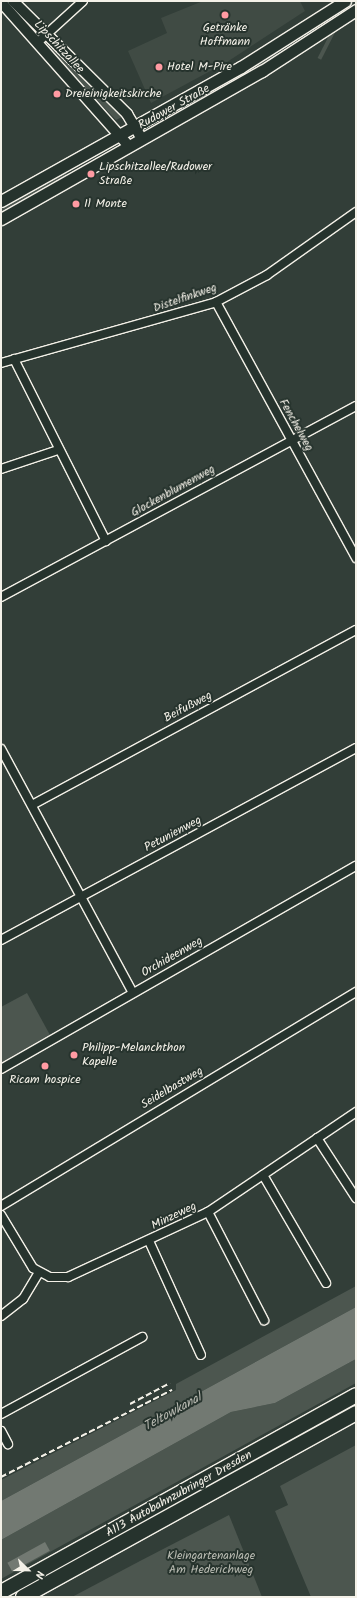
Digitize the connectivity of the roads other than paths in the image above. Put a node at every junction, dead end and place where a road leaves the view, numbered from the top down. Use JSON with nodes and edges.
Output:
{"nodes":[{"id":1,"x":13,"y":1,"type":"edge"},
{"id":2,"x":83,"y":1,"type":"edge"},
{"id":3,"x":345,"y":1,"type":"edge"},
{"id":4,"x":1,"y":2,"type":"edge"},
{"id":5,"x":356,"y":10,"type":"edge"},
{"id":6,"x":289,"y":37,"type":"junction"},
{"id":7,"x":41,"y":39,"type":"junction"},
{"id":8,"x":297,"y":50,"type":"junction"},
{"id":9,"x":171,"y":107,"type":"junction"},
{"id":10,"x":178,"y":120,"type":"junction"},
{"id":11,"x":135,"y":126,"type":"junction"},
{"id":12,"x":120,"y":135,"type":"junction"},
{"id":13,"x":142,"y":139,"type":"junction"},
{"id":14,"x":129,"y":146,"type":"junction"},
{"id":15,"x":70,"y":162,"type":"junction"},
{"id":16,"x":78,"y":175,"type":"junction"},
{"id":17,"x":1,"y":201,"type":"edge"},
{"id":18,"x":356,"y":212,"type":"edge"},
{"id":19,"x":1,"y":219,"type":"edge"},
{"id":20,"x":216,"y":302,"type":"junction"},
{"id":21,"x":14,"y":359,"type":"junction"},
{"id":22,"x":1,"y":363,"type":"edge"},
{"id":23,"x":356,"y":406,"type":"edge"},
{"id":24,"x":291,"y":440,"type":"junction"},
{"id":25,"x":58,"y":450,"type":"junction"},
{"id":26,"x":1,"y":469,"type":"edge"},
{"id":27,"x":106,"y":541,"type":"junction"},
{"id":28,"x":356,"y":558,"type":"edge"},
{"id":29,"x":1,"y":597,"type":"edge"},
{"id":30,"x":356,"y":630,"type":"edge"},
{"id":31,"x":356,"y":748,"type":"edge"},
{"id":32,"x":1,"y":749,"type":"edge"},
{"id":33,"x":32,"y":806,"type":"junction"},
{"id":34,"x":356,"y":866,"type":"edge"},
{"id":35,"x":81,"y":897,"type":"junction"},
{"id":36,"x":1,"y":940,"type":"edge"},
{"id":37,"x":356,"y":992,"type":"edge"},
{"id":38,"x":133,"y":993,"type":"junction"},
{"id":39,"x":1,"y":1069,"type":"edge"},
{"id":40,"x":356,"y":1112,"type":"edge"},
{"id":41,"x":318,"y":1138,"type":"junction"},
{"id":42,"x":264,"y":1175,"type":"junction"},
{"id":43,"x":356,"y":1198,"type":"edge"},
{"id":44,"x":1,"y":1206,"type":"edge"},
{"id":45,"x":208,"y":1212,"type":"junction"},
{"id":46,"x":1,"y":1215,"type":"edge"},
{"id":47,"x":149,"y":1241,"type":"junction"},
{"id":48,"x":39,"y":1272,"type":"junction"},
{"id":49,"x":326,"y":1283,"type":"dead end"},
{"id":50,"x":1,"y":1316,"type":"edge"},
{"id":51,"x":264,"y":1320,"type":"dead end"},
{"id":52,"x":142,"y":1337,"type":"dead end"},
{"id":53,"x":201,"y":1355,"type":"dead end"},
{"id":54,"x":356,"y":1395,"type":"edge"},
{"id":55,"x":356,"y":1413,"type":"edge"},
{"id":56,"x":1,"y":1414,"type":"edge"},
{"id":57,"x":1,"y":1431,"type":"edge"},
{"id":58,"x":8,"y":1444,"type":"dead end"},
{"id":59,"x":1,"y":1592,"type":"edge"},
{"id":60,"x":23,"y":1597,"type":"edge"}],
"edges":[{"from":1,"to":7,"type":"street","name":"Lipschitzallee"},
{"from":2,"to":7,"type":"street"},
{"from":3,"to":6,"type":"main road","name":"Rudower Straße"},
{"from":4,"to":7,"type":"street","name":"Lipschitzallee"},
{"from":5,"to":8,"type":"main road","name":"Rudower Straße"},
{"from":6,"to":8,"type":"main road"},
{"from":6,"to":9,"type":"main road","name":"Rudower Straße"},
{"from":7,"to":11,"type":"street","name":"Lipschitzallee"},
{"from":7,"to":12,"type":"street","name":"Lipschitzallee"},
{"from":8,"to":10,"type":"main road","name":"Rudower Straße"},
{"from":9,"to":10,"type":"main road"},
{"from":9,"to":11,"type":"main road","name":"Rudower Straße"},
{"from":10,"to":13,"type":"main road","name":"Rudower Straße"},
{"from":11,"to":12,"type":"main road","name":"Rudower Straße"},
{"from":11,"to":13,"type":"street","name":"Lipschitzallee"},
{"from":12,"to":14,"type":"street","name":"Lipschitzallee"},
{"from":12,"to":15,"type":"main road","name":"Rudower Straße"},
{"from":13,"to":14,"type":"main road","name":"Rudower Straße"},
{"from":14,"to":16,"type":"main road","name":"Rudower Straße"},
{"from":15,"to":16,"type":"main road"},
{"from":15,"to":17,"type":"main road","name":"Rudower Straße"},
{"from":16,"to":19,"type":"main road","name":"Rudower Straße"},
{"from":18,"to":20,"type":"street","name":"Distelfinkweg"},
{"from":20,"to":21,"type":"street","name":"Distelfinkweg"},
{"from":20,"to":24,"type":"street","name":"Fenchelweg"},
{"from":21,"to":22,"type":"street","name":"Distelfinkweg"},
{"from":21,"to":25,"type":"street"},
{"from":23,"to":24,"type":"street","name":"Glockenblumenweg"},
{"from":24,"to":27,"type":"street","name":"Glockenblumenweg"},
{"from":24,"to":28,"type":"street","name":"Fenchelweg"},
{"from":25,"to":26,"type":"street"},
{"from":25,"to":27,"type":"street"},
{"from":27,"to":29,"type":"street","name":"Glockenblumenweg"},
{"from":30,"to":33,"type":"street","name":"Beifußweg"},
{"from":31,"to":35,"type":"street","name":"Petunienweg"},
{"from":32,"to":33,"type":"street"},
{"from":33,"to":35,"type":"street"},
{"from":34,"to":38,"type":"street","name":"Orchideenweg"},
{"from":35,"to":36,"type":"street","name":"Petunienweg"},
{"from":35,"to":38,"type":"street"},
{"from":37,"to":44,"type":"street","name":"Seidelbastweg"},
{"from":38,"to":39,"type":"street","name":"Orchideenweg"},
{"from":40,"to":41,"type":"street","name":"Minzeweg"},
{"from":41,"to":42,"type":"street","name":"Minzeweg"},
{"from":41,"to":43,"type":"street"},
{"from":42,"to":45,"type":"street","name":"Minzeweg"},
{"from":42,"to":49,"type":"street"},
{"from":45,"to":47,"type":"street","name":"Minzeweg"},
{"from":45,"to":51,"type":"street"},
{"from":46,"to":48,"type":"street"},
{"from":47,"to":48,"type":"street","name":"Minzeweg"},
{"from":47,"to":53,"type":"street"},
{"from":48,"to":50,"type":"street"},
{"from":52,"to":56,"type":"street"},
{"from":54,"to":59,"type":"highway","name":"A113 Autobahnzubringer Dresden"},
{"from":55,"to":60,"type":"highway"},
{"from":57,"to":58,"type":"street"}]}
